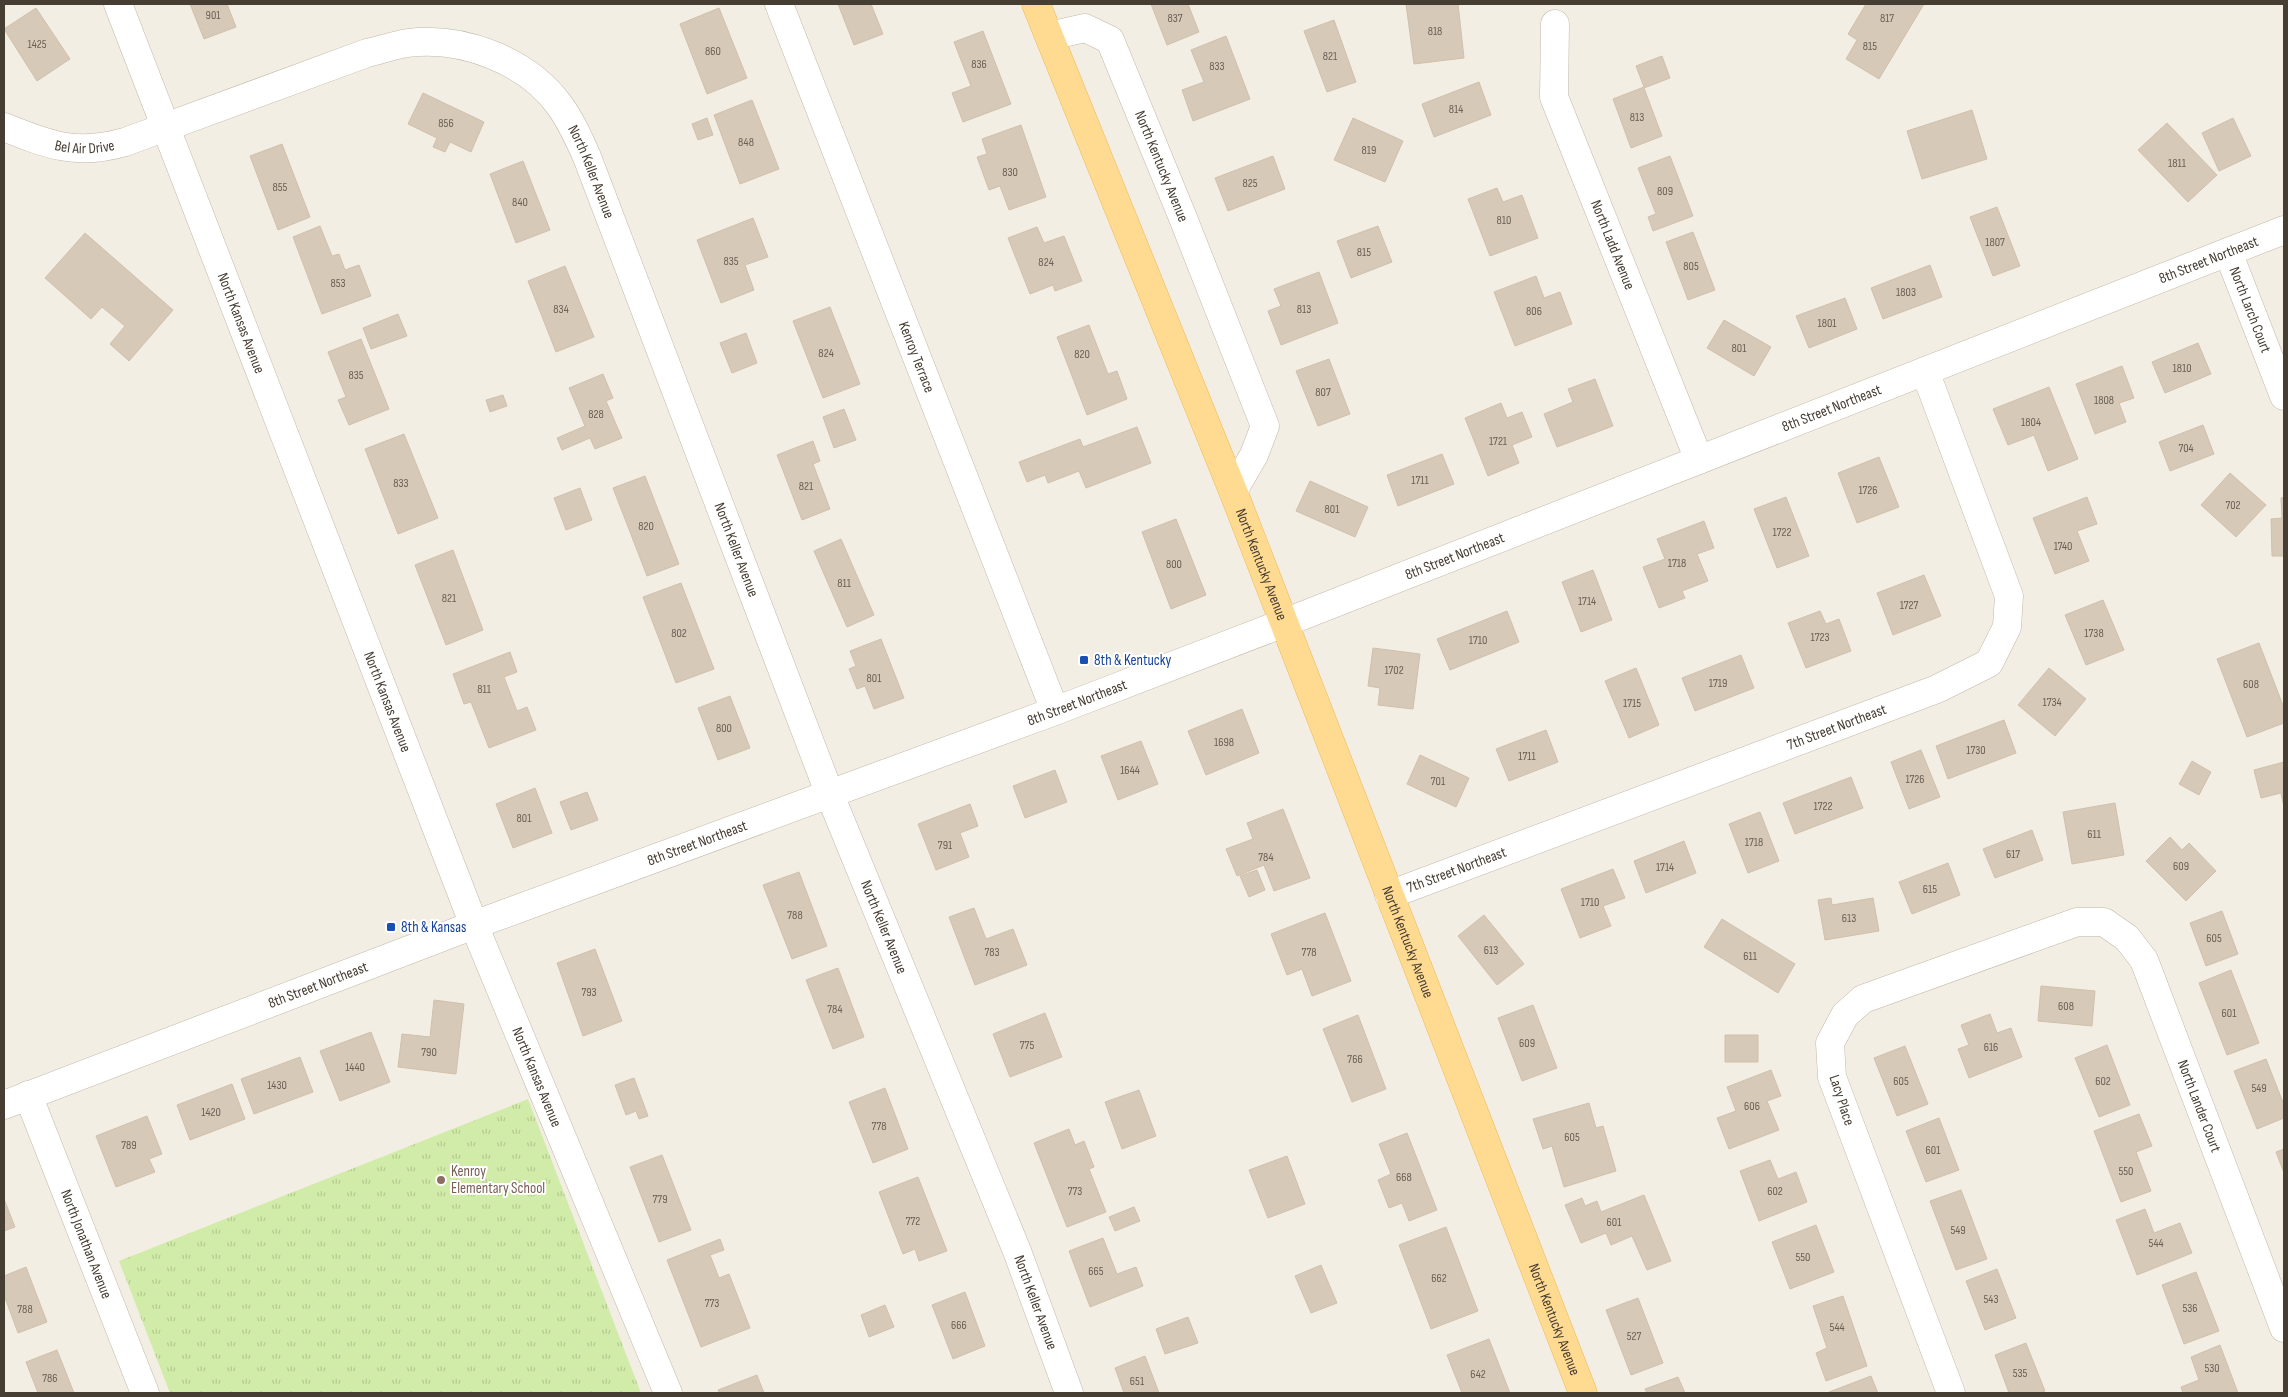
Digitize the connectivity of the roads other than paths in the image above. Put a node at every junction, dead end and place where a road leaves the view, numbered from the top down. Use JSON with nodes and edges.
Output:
{"nodes":[{"id":1,"x":118,"y":4,"type":"edge"},
{"id":2,"x":779,"y":4,"type":"edge"},
{"id":3,"x":1036,"y":4,"type":"edge"},
{"id":4,"x":1555,"y":24,"type":"dead end"},
{"id":5,"x":1049,"y":36,"type":"junction"},
{"id":6,"x":4,"y":126,"type":"edge"},
{"id":7,"x":166,"y":127,"type":"junction"},
{"id":8,"x":2284,"y":230,"type":"edge"},
{"id":9,"x":2228,"y":252,"type":"junction"},
{"id":10,"x":1925,"y":371,"type":"junction"},
{"id":11,"x":2284,"y":396,"type":"edge"},
{"id":12,"x":1699,"y":460,"type":"junction"},
{"id":13,"x":1233,"y":491,"type":"junction"},
{"id":14,"x":1284,"y":623,"type":"junction"},
{"id":15,"x":1056,"y":711,"type":"junction"},
{"id":16,"x":830,"y":795,"type":"junction"},
{"id":17,"x":1389,"y":895,"type":"junction"},
{"id":18,"x":2077,"y":922,"type":"joint"},
{"id":19,"x":474,"y":925,"type":"junction"},
{"id":20,"x":16,"y":1100,"type":"edge"},
{"id":21,"x":2284,"y":1328,"type":"edge"},
{"id":22,"x":145,"y":1393,"type":"edge"},
{"id":23,"x":668,"y":1393,"type":"edge"},
{"id":24,"x":1069,"y":1393,"type":"edge"},
{"id":25,"x":1583,"y":1393,"type":"edge"},
{"id":26,"x":1950,"y":1393,"type":"edge"}],
"edges":[{"from":1,"to":7,"type":"street","name":"North Kansas Avenue"},
{"from":2,"to":15,"type":"street","name":"Kenroy Terrace"},
{"from":3,"to":5,"type":"main road","name":"North Kentucky Avenue"},
{"from":4,"to":12,"type":"street","name":"North Ladd Avenue"},
{"from":5,"to":13,"type":"main road","name":"North Kentucky Avenue"},
{"from":5,"to":13,"type":"street","name":"North Kentucky Avenue"},
{"from":6,"to":7,"type":"street","name":"Bel Air Drive"},
{"from":7,"to":16,"type":"street","name":"North Keller Avenue"},
{"from":7,"to":19,"type":"street","name":"North Kansas Avenue"},
{"from":8,"to":9,"type":"street","name":"8th Street Northeast"},
{"from":9,"to":10,"type":"street","name":"8th Street Northeast"},
{"from":9,"to":11,"type":"street","name":"North Larch Court"},
{"from":10,"to":12,"type":"street","name":"8th Street Northeast"},
{"from":10,"to":17,"type":"street","name":"7th Street Northeast"},
{"from":12,"to":14,"type":"street","name":"8th Street Northeast"},
{"from":13,"to":14,"type":"main road","name":"North Kentucky Avenue"},
{"from":14,"to":15,"type":"street","name":"8th Street Northeast"},
{"from":14,"to":17,"type":"main road","name":"North Kentucky Avenue"},
{"from":15,"to":16,"type":"street","name":"8th Street Northeast"},
{"from":16,"to":19,"type":"street","name":"8th Street Northeast"},
{"from":16,"to":24,"type":"street","name":"North Keller Avenue"},
{"from":17,"to":25,"type":"main road","name":"North Kentucky Avenue"},
{"from":18,"to":21,"type":"street","name":"North Lander Court"},
{"from":18,"to":26,"type":"street","name":"Lacy Place"},
{"from":19,"to":20,"type":"street","name":"8th Street Northeast"},
{"from":19,"to":23,"type":"street","name":"North Kansas Avenue"},
{"from":20,"to":22,"type":"street","name":"North Jonathan Avenue"}]}
